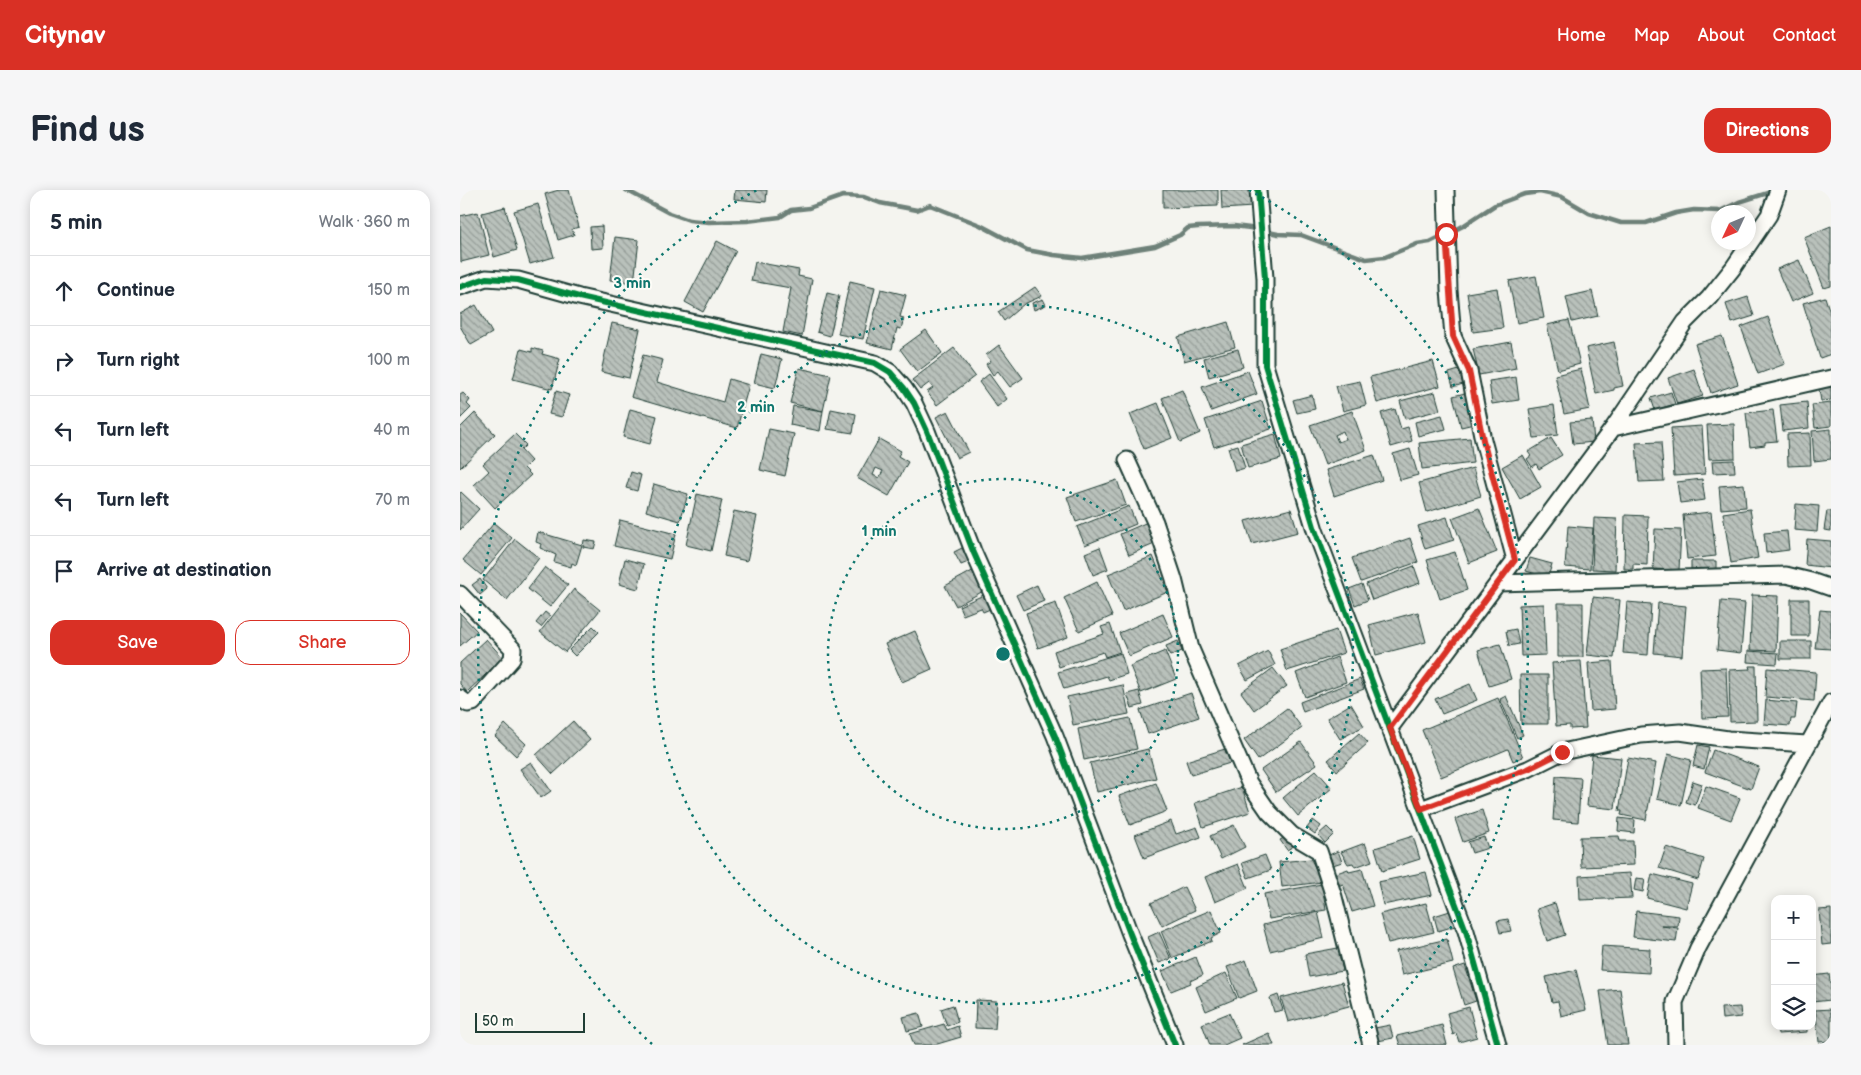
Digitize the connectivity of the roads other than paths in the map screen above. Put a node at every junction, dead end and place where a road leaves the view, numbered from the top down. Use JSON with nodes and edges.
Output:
{"nodes":[{"id":1,"x":1258,"y":190,"type":"edge"},
{"id":2,"x":1446,"y":190,"type":"edge"},
{"id":3,"x":1778,"y":190,"type":"edge"},
{"id":4,"x":460,"y":288,"type":"edge"},
{"id":5,"x":1831,"y":378,"type":"edge"},
{"id":6,"x":1613,"y":428,"type":"junction"},
{"id":7,"x":1126,"y":460,"type":"dead end"},
{"id":8,"x":1515,"y":560,"type":"junction"},
{"id":9,"x":1498,"y":583,"type":"junction"},
{"id":10,"x":1831,"y":588,"type":"edge"},
{"id":11,"x":460,"y":594,"type":"edge"},
{"id":12,"x":460,"y":698,"type":"edge"},
{"id":13,"x":1831,"y":702,"type":"edge"},
{"id":14,"x":1390,"y":728,"type":"junction"},
{"id":15,"x":1807,"y":744,"type":"junction"},
{"id":16,"x":1421,"y":809,"type":"junction"},
{"id":17,"x":1175,"y":1045,"type":"edge"},
{"id":18,"x":1371,"y":1045,"type":"edge"},
{"id":19,"x":1498,"y":1045,"type":"edge"},
{"id":20,"x":1676,"y":1045,"type":"edge"}],
"edges":[{"from":1,"to":14,"type":"street"},
{"from":2,"to":8,"type":"street"},
{"from":3,"to":6,"type":"street"},
{"from":4,"to":17,"type":"street"},
{"from":5,"to":6,"type":"street"},
{"from":6,"to":8,"type":"street"},
{"from":7,"to":18,"type":"street"},
{"from":8,"to":9,"type":"street"},
{"from":9,"to":10,"type":"street"},
{"from":9,"to":14,"type":"street"},
{"from":11,"to":12,"type":"street"},
{"from":13,"to":15,"type":"street"},
{"from":14,"to":16,"type":"street"},
{"from":15,"to":16,"type":"street"},
{"from":15,"to":20,"type":"street"},
{"from":16,"to":19,"type":"street"}]}
